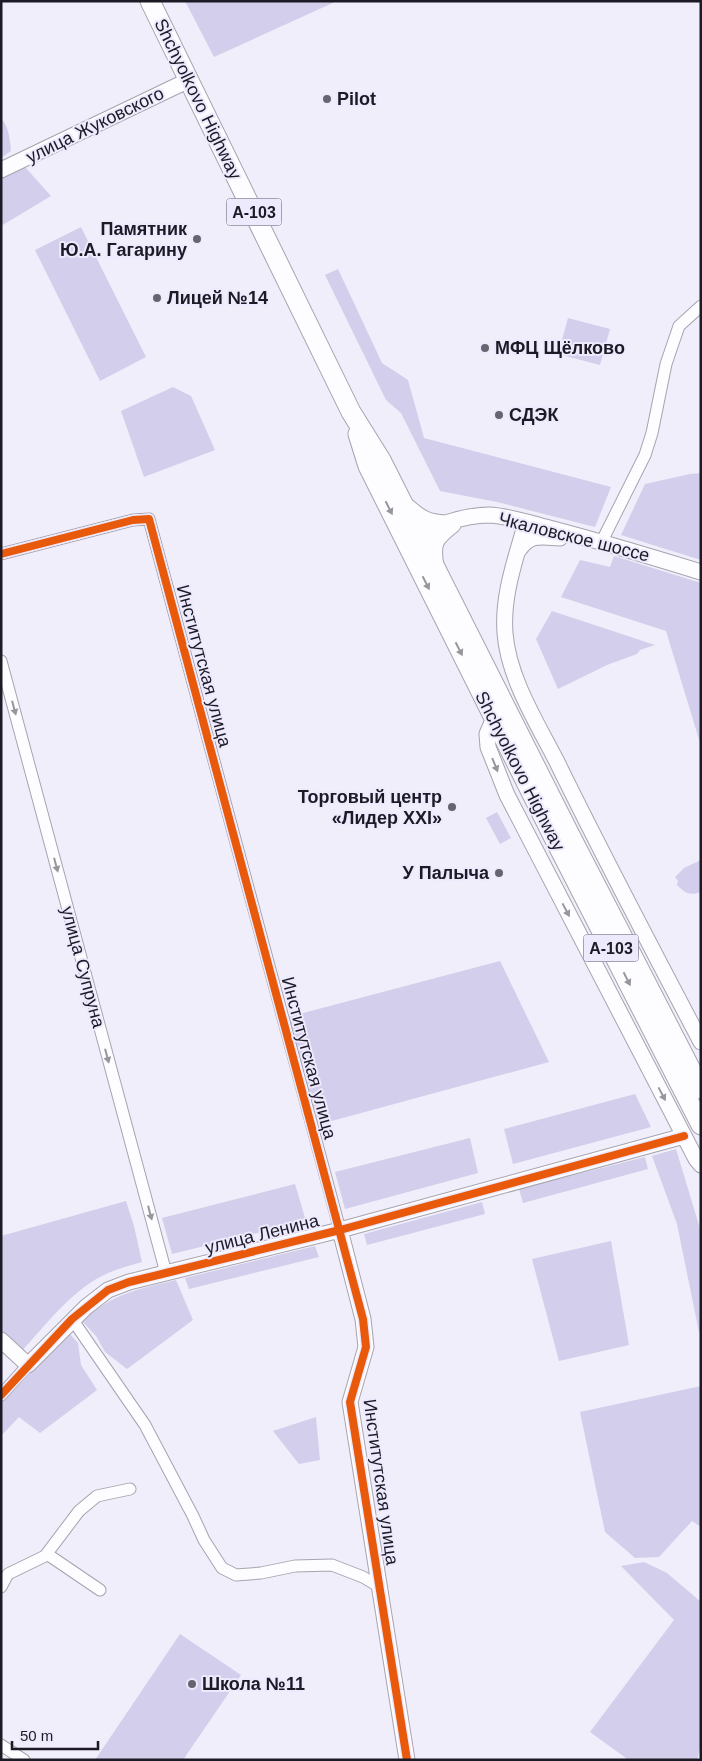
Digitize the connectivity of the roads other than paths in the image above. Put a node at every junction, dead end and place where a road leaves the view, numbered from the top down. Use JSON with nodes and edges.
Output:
{"nodes":[{"id":1,"x":150,"y":1,"type":"edge"},
{"id":2,"x":189,"y":80,"type":"junction"},
{"id":3,"x":1,"y":170,"type":"edge"},
{"id":4,"x":701,"y":306,"type":"edge"},
{"id":5,"x":351,"y":412,"type":"junction"},
{"id":6,"x":402,"y":501,"type":"junction"},
{"id":7,"x":497,"y":516,"type":"junction"},
{"id":8,"x":454,"y":521,"type":"junction"},
{"id":9,"x":526,"y":522,"type":"junction"},
{"id":10,"x":602,"y":541,"type":"junction"},
{"id":11,"x":414,"y":543,"type":"junction"},
{"id":12,"x":519,"y":547,"type":"junction"},
{"id":13,"x":1,"y":554,"type":"edge"},
{"id":14,"x":436,"y":569,"type":"junction"},
{"id":15,"x":701,"y":572,"type":"edge"},
{"id":16,"x":1,"y":661,"type":"edge"},
{"id":17,"x":494,"y":718,"type":"junction"},
{"id":18,"x":701,"y":1042,"type":"edge"},
{"id":19,"x":672,"y":1050,"type":"junction"},
{"id":20,"x":701,"y":1089,"type":"edge"},
{"id":21,"x":701,"y":1125,"type":"edge"},
{"id":22,"x":684,"y":1136,"type":"junction"},
{"id":23,"x":701,"y":1164,"type":"edge"},
{"id":24,"x":340,"y":1230,"type":"junction"},
{"id":25,"x":166,"y":1272,"type":"junction"},
{"id":26,"x":72,"y":1319,"type":"junction"},
{"id":27,"x":1,"y":1340,"type":"edge"},
{"id":28,"x":28,"y":1365,"type":"junction"},
{"id":29,"x":1,"y":1395,"type":"edge"},
{"id":30,"x":130,"y":1489,"type":"dead end"},
{"id":31,"x":47,"y":1554,"type":"junction"},
{"id":32,"x":1,"y":1587,"type":"edge"},
{"id":33,"x":380,"y":1587,"type":"junction"},
{"id":34,"x":100,"y":1590,"type":"dead end"},
{"id":35,"x":1,"y":1745,"type":"edge"},
{"id":36,"x":24,"y":1760,"type":"edge"},
{"id":37,"x":407,"y":1760,"type":"edge"}],
"edges":[{"from":1,"to":2,"type":"main road","name":"Shchyolkovo Highway","number":"А-103"},
{"from":2,"to":3,"type":"street","name":"улица Жуковского"},
{"from":2,"to":5,"type":"main road","name":"Shchyolkovo Highway","number":"А-103"},
{"from":4,"to":10,"type":"street"},
{"from":5,"to":6,"type":"main road","name":"Shchyolkovo Highway","number":"А-103"},
{"from":5,"to":11,"type":"main road","name":"Shchyolkovo Highway","number":"А-103","one_way":true},
{"from":6,"to":8,"type":"street"},
{"from":6,"to":11,"type":"main road","name":"Shchyolkovo Highway","number":"А-103"},
{"from":7,"to":8,"type":"street","name":"Чкаловское шоссе"},
{"from":7,"to":9,"type":"street","name":"Чкаловское шоссе"},
{"from":7,"to":12,"type":"street"},
{"from":8,"to":11,"type":"street","name":"Чкаловское шоссе"},
{"from":8,"to":14,"type":"street"},
{"from":9,"to":10,"type":"street","name":"Чкаловское шоссе"},
{"from":9,"to":12,"type":"street","number":"А-103"},
{"from":10,"to":12,"type":"street"},
{"from":10,"to":15,"type":"street","name":"Чкаловское шоссе"},
{"from":11,"to":14,"type":"main road","name":"Shchyolkovo Highway","number":"А-103"},
{"from":11,"to":17,"type":"main road","name":"Shchyolkovo Highway","number":"А-103","one_way":true},
{"from":12,"to":18,"type":"street","number":"А-103"},
{"from":13,"to":24,"type":"street","name":"Институтская улица"},
{"from":14,"to":19,"type":"main road","name":"Shchyolkovo Highway","number":"А-103"},
{"from":16,"to":25,"type":"street","name":"улица Супруна","one_way":true},
{"from":17,"to":19,"type":"main road","name":"Shchyolkovo Highway","number":"А-103","one_way":true},
{"from":17,"to":22,"type":"street","number":"А-103","one_way":true},
{"from":19,"to":20,"type":"main road","name":"Shchyolkovo Highway","number":"А-103"},
{"from":19,"to":21,"type":"main road","name":"Shchyolkovo Highway","number":"А-103"},
{"from":22,"to":23,"type":"street","number":"А-103"},
{"from":22,"to":24,"type":"street","name":"улица Ленина"},
{"from":24,"to":25,"type":"street","name":"улица Ленина"},
{"from":24,"to":33,"type":"street","name":"Институтская улица"},
{"from":25,"to":26,"type":"street","name":"улица Ленина"},
{"from":26,"to":28,"type":"street","name":"улица Ленина"},
{"from":26,"to":33,"type":"street"},
{"from":27,"to":28,"type":"street"},
{"from":28,"to":29,"type":"street","name":"улица Ленина"},
{"from":30,"to":31,"type":"street"},
{"from":31,"to":32,"type":"street"},
{"from":31,"to":34,"type":"street"},
{"from":33,"to":37,"type":"street","name":"Институтская улица"},
{"from":35,"to":36,"type":"street"}]}
